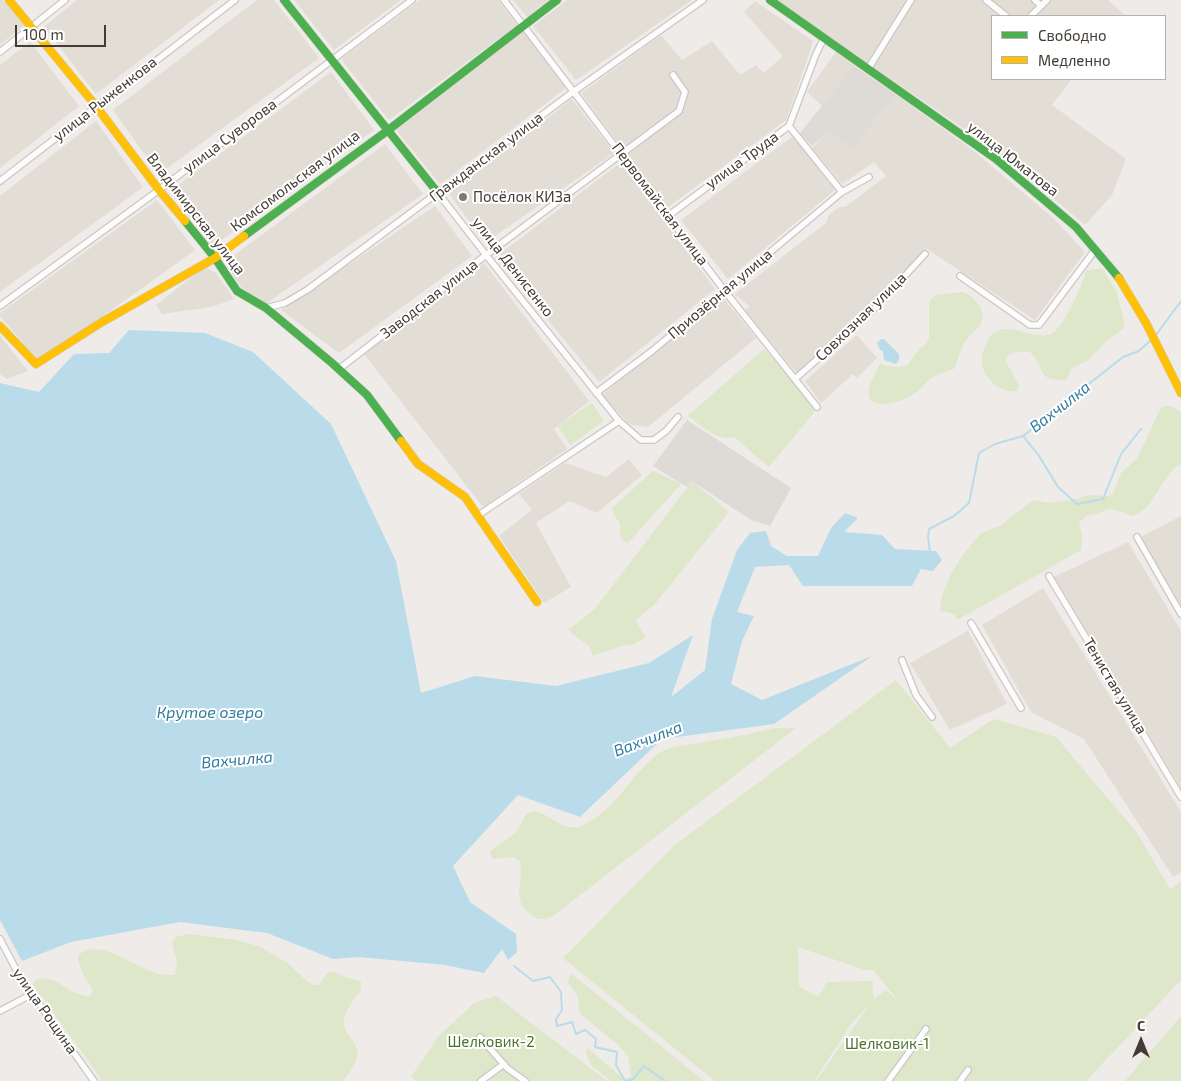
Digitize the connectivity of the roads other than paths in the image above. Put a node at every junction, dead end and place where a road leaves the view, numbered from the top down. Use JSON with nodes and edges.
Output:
{"nodes":[{"id":1,"x":9,"y":0,"type":"edge"},
{"id":2,"x":64,"y":0,"type":"edge"},
{"id":3,"x":235,"y":0,"type":"edge"},
{"id":4,"x":284,"y":0,"type":"edge"},
{"id":5,"x":412,"y":0,"type":"edge"},
{"id":6,"x":504,"y":0,"type":"edge"},
{"id":7,"x":558,"y":0,"type":"edge"},
{"id":8,"x":703,"y":0,"type":"edge"},
{"id":9,"x":770,"y":0,"type":"edge"},
{"id":10,"x":911,"y":0,"type":"edge"},
{"id":11,"x":986,"y":0,"type":"edge"},
{"id":12,"x":1035,"y":0,"type":"edge"},
{"id":13,"x":1047,"y":0,"type":"edge"},
{"id":14,"x":1041,"y":6,"type":"junction"},
{"id":15,"x":1005,"y":15,"type":"edge"},
{"id":16,"x":1032,"y":15,"type":"edge"},
{"id":17,"x":525,"y":26,"type":"junction"},
{"id":18,"x":31,"y":27,"type":"junction"},
{"id":19,"x":824,"y":38,"type":"junction"},
{"id":20,"x":0,"y":52,"type":"edge"},
{"id":21,"x":331,"y":59,"type":"junction"},
{"id":22,"x":868,"y":69,"type":"junction"},
{"id":23,"x":673,"y":75,"type":"dead end"},
{"id":24,"x":573,"y":92,"type":"junction"},
{"id":25,"x":96,"y":106,"type":"junction"},
{"id":26,"x":789,"y":126,"type":"junction"},
{"id":27,"x":387,"y":131,"type":"junction"},
{"id":28,"x":621,"y":153,"type":"junction"},
{"id":29,"x":869,"y":177,"type":"dead end"},
{"id":30,"x":0,"y":181,"type":"edge"},
{"id":31,"x":159,"y":190,"type":"junction"},
{"id":32,"x":842,"y":192,"type":"junction"},
{"id":33,"x":438,"y":193,"type":"junction"},
{"id":34,"x":668,"y":216,"type":"junction"},
{"id":35,"x":1095,"y":250,"type":"junction"},
{"id":36,"x":925,"y":254,"type":"dead end"},
{"id":37,"x":486,"y":255,"type":"junction"},
{"id":38,"x":215,"y":258,"type":"junction"},
{"id":39,"x":960,"y":276,"type":"dead end"},
{"id":40,"x":724,"y":290,"type":"junction"},
{"id":41,"x":0,"y":306,"type":"edge"},
{"id":42,"x":266,"y":308,"type":"junction"},
{"id":43,"x":0,"y":326,"type":"edge"},
{"id":44,"x":339,"y":369,"type":"junction"},
{"id":45,"x":795,"y":379,"type":"junction"},
{"id":46,"x":596,"y":393,"type":"junction"},
{"id":47,"x":1181,"y":393,"type":"edge"},
{"id":48,"x":817,"y":407,"type":"dead end"},
{"id":49,"x":678,"y":416,"type":"dead end"},
{"id":50,"x":619,"y":421,"type":"junction"},
{"id":51,"x":476,"y":516,"type":"junction"},
{"id":52,"x":1137,"y":537,"type":"dead end"},
{"id":53,"x":1049,"y":576,"type":"dead end"},
{"id":54,"x":537,"y":602,"type":"dead end"},
{"id":55,"x":1181,"y":614,"type":"edge"},
{"id":56,"x":971,"y":623,"type":"dead end"},
{"id":57,"x":902,"y":660,"type":"dead end"},
{"id":58,"x":1021,"y":708,"type":"dead end"},
{"id":59,"x":932,"y":716,"type":"dead end"},
{"id":60,"x":1181,"y":797,"type":"edge"},
{"id":61,"x":0,"y":940,"type":"edge"},
{"id":62,"x":32,"y":994,"type":"junction"},
{"id":63,"x":0,"y":1011,"type":"edge"},
{"id":64,"x":926,"y":1029,"type":"dead end"},
{"id":65,"x":480,"y":1037,"type":"dead end"},
{"id":66,"x":504,"y":1064,"type":"junction"},
{"id":67,"x":968,"y":1070,"type":"dead end"},
{"id":68,"x":94,"y":1081,"type":"edge"},
{"id":69,"x":481,"y":1081,"type":"edge"},
{"id":70,"x":525,"y":1081,"type":"edge"},
{"id":71,"x":888,"y":1081,"type":"edge"},
{"id":72,"x":960,"y":1081,"type":"edge"}],
"edges":[{"from":1,"to":18,"type":"street","name":"Владимирская улица"},
{"from":2,"to":18,"type":"street"},
{"from":3,"to":25,"type":"street","name":"улица Рыженкова"},
{"from":4,"to":21,"type":"street","name":"улица Денисенко"},
{"from":5,"to":21,"type":"street","name":"улица Суворова"},
{"from":6,"to":17,"type":"street","name":"Первомайская улица"},
{"from":7,"to":17,"type":"street","name":"Комсомольская улица"},
{"from":8,"to":24,"type":"street","name":"Гражданская улица"},
{"from":9,"to":19,"type":"street","name":"улица Юматова"},
{"from":10,"to":22,"type":"street"},
{"from":11,"to":15,"type":"street"},
{"from":12,"to":14,"type":"street"},
{"from":13,"to":14,"type":"street"},
{"from":14,"to":16,"type":"street"},
{"from":17,"to":24,"type":"street","name":"Первомайская улица"},
{"from":17,"to":27,"type":"street","name":"Комсомольская улица"},
{"from":18,"to":20,"type":"street"},
{"from":18,"to":25,"type":"street","name":"Владимирская улица"},
{"from":19,"to":22,"type":"street","name":"улица Юматова"},
{"from":19,"to":26,"type":"street","name":"улица Труда"},
{"from":21,"to":27,"type":"street","name":"улица Денисенко"},
{"from":21,"to":31,"type":"street","name":"улица Суворова"},
{"from":22,"to":35,"type":"street","name":"улица Юматова"},
{"from":23,"to":28,"type":"street","name":"Заводская улица"},
{"from":24,"to":28,"type":"street","name":"Первомайская улица"},
{"from":24,"to":33,"type":"street","name":"Гражданская улица"},
{"from":25,"to":30,"type":"street","name":"улица Рыженкова"},
{"from":25,"to":31,"type":"street","name":"Владимирская улица"},
{"from":26,"to":32,"type":"street"},
{"from":26,"to":34,"type":"street","name":"улица Труда"},
{"from":27,"to":33,"type":"street","name":"улица Денисенко"},
{"from":27,"to":38,"type":"street","name":"Комсомольская улица"},
{"from":28,"to":34,"type":"street","name":"Первомайская улица"},
{"from":28,"to":37,"type":"street","name":"Заводская улица"},
{"from":29,"to":32,"type":"street","name":"Приозёрная улица"},
{"from":31,"to":38,"type":"street","name":"Владимирская улица"},
{"from":31,"to":41,"type":"street","name":"улица Суворова"},
{"from":32,"to":40,"type":"street","name":"Приозёрная улица"},
{"from":33,"to":37,"type":"street","name":"улица Денисенко"},
{"from":33,"to":42,"type":"street","name":"Гражданская улица"},
{"from":34,"to":40,"type":"street","name":"Первомайская улица"},
{"from":35,"to":39,"type":"street"},
{"from":35,"to":47,"type":"street","name":"улица Юматова"},
{"from":36,"to":45,"type":"street","name":"Совхозная улица"},
{"from":37,"to":44,"type":"street","name":"Заводская улица"},
{"from":37,"to":46,"type":"street","name":"улица Денисенко"},
{"from":38,"to":42,"type":"street","name":"Владимирская улица"},
{"from":38,"to":43,"type":"street","name":"Комсомольская улица"},
{"from":40,"to":45,"type":"street","name":"Первомайская улица"},
{"from":40,"to":46,"type":"street","name":"Приозёрная улица"},
{"from":42,"to":44,"type":"street","name":"Владимирская улица"},
{"from":44,"to":51,"type":"street","name":"Владимирская улица"},
{"from":45,"to":48,"type":"street","name":"Первомайская улица"},
{"from":46,"to":50,"type":"street","name":"улица Денисенко"},
{"from":49,"to":50,"type":"street","name":"улица Денисенко"},
{"from":50,"to":51,"type":"street"},
{"from":51,"to":54,"type":"street","name":"Владимирская улица"},
{"from":52,"to":55,"type":"street"},
{"from":53,"to":60,"type":"street","name":"Тенистая улица"},
{"from":56,"to":58,"type":"street"},
{"from":57,"to":59,"type":"street"},
{"from":61,"to":62,"type":"street","name":"улица Рощина"},
{"from":62,"to":63,"type":"street"},
{"from":62,"to":68,"type":"street","name":"улица Рощина"},
{"from":64,"to":71,"type":"street"},
{"from":65,"to":66,"type":"street"},
{"from":66,"to":69,"type":"street"},
{"from":66,"to":70,"type":"street"},
{"from":67,"to":72,"type":"street"}]}
